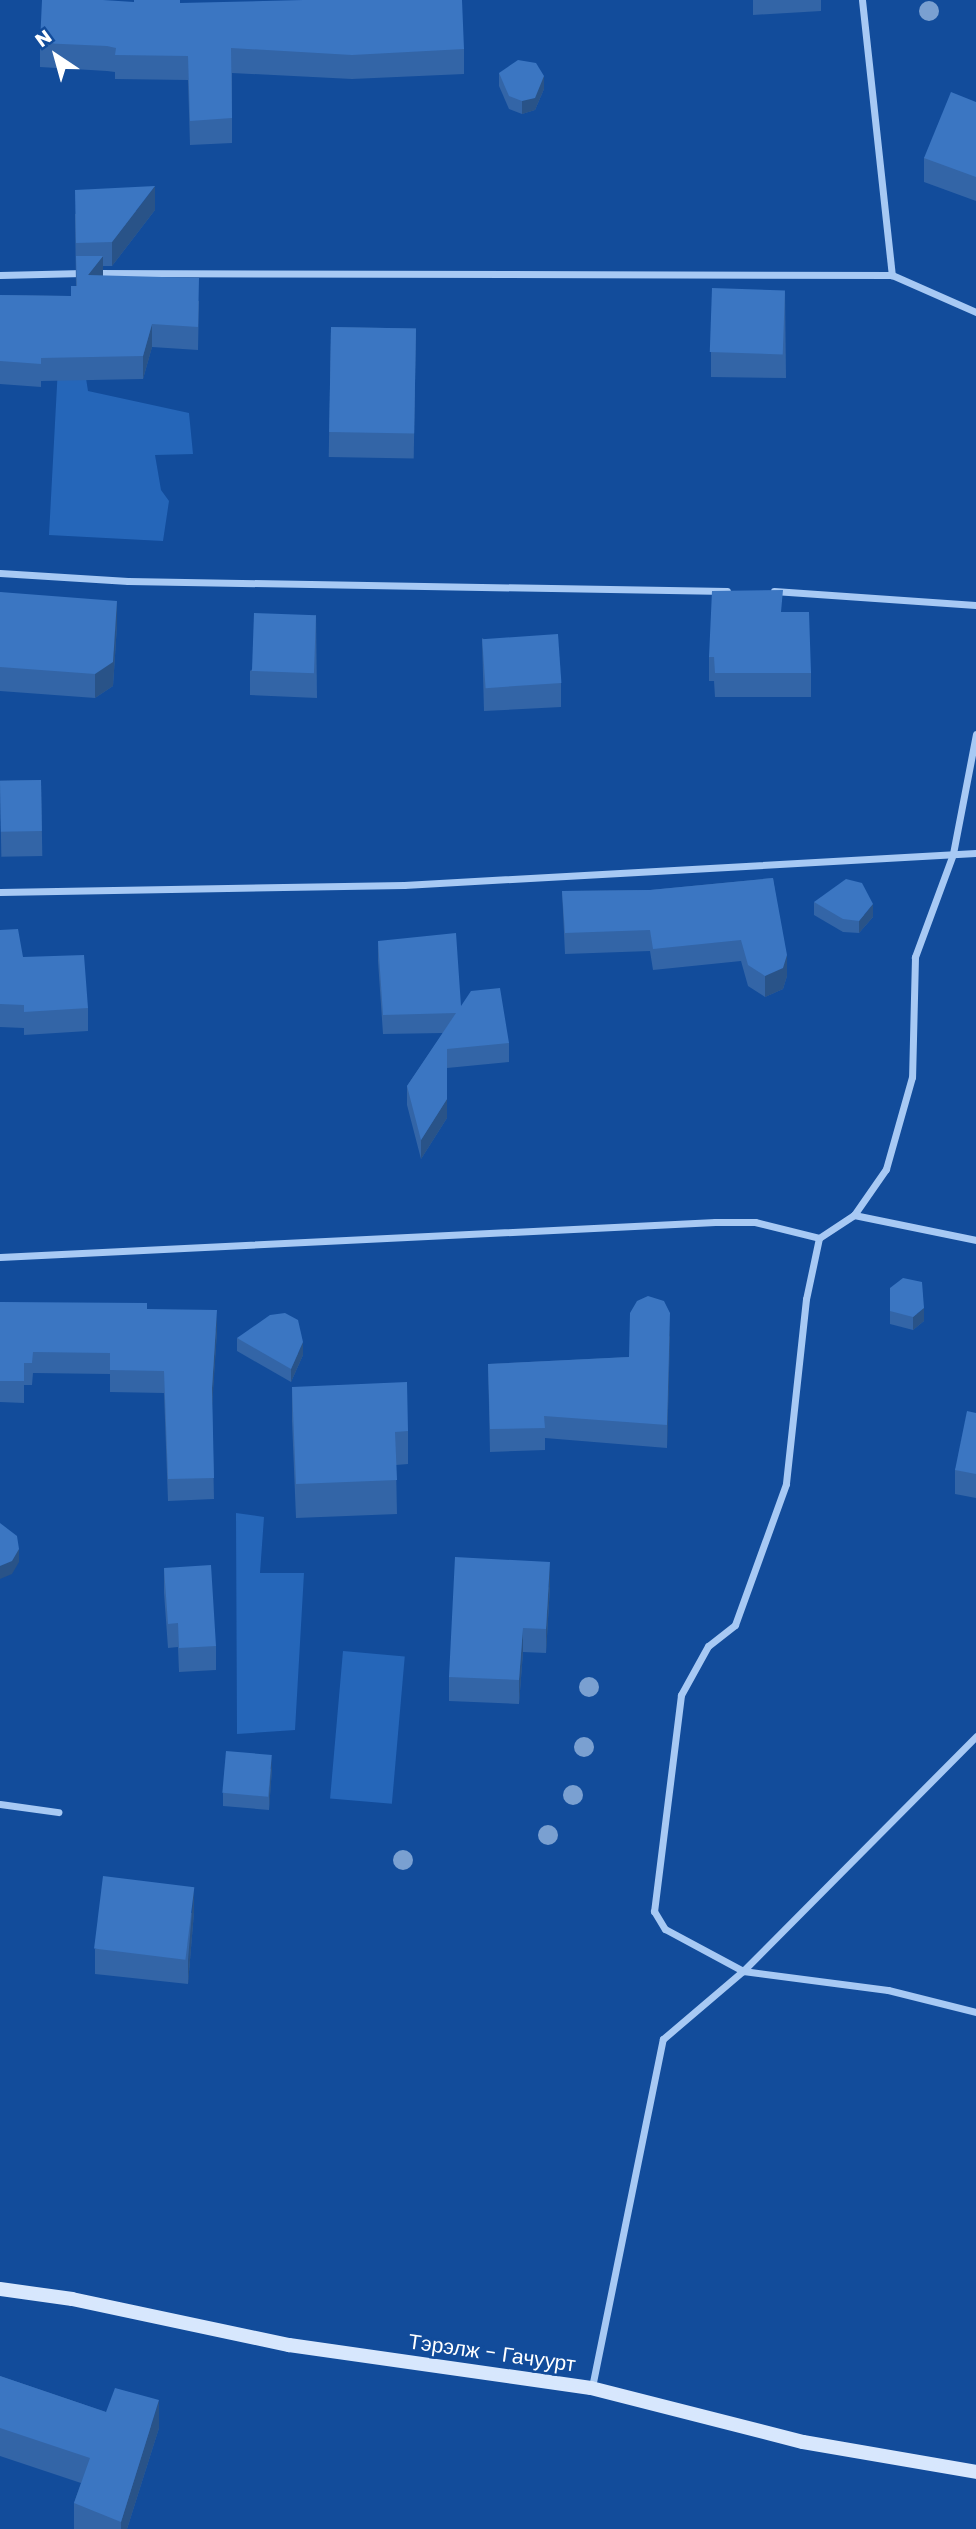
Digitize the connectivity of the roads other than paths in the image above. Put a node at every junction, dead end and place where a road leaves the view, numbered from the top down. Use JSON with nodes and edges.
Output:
{"nodes":[{"id":1,"x":862,"y":0,"type":"edge"},
{"id":2,"x":0,"y":275,"type":"edge"},
{"id":3,"x":892,"y":275,"type":"junction"},
{"id":4,"x":976,"y":312,"type":"edge"},
{"id":5,"x":0,"y":573,"type":"edge"},
{"id":6,"x":739,"y":591,"type":"edge"},
{"id":7,"x":766,"y":591,"type":"edge"},
{"id":8,"x":976,"y":605,"type":"edge"},
{"id":9,"x":976,"y":734,"type":"edge"},
{"id":10,"x":953,"y":853,"type":"junction"},
{"id":11,"x":976,"y":853,"type":"edge"},
{"id":12,"x":0,"y":892,"type":"edge"},
{"id":13,"x":855,"y":1215,"type":"junction"},
{"id":14,"x":819,"y":1238,"type":"junction"},
{"id":15,"x":976,"y":1240,"type":"edge"},
{"id":16,"x":0,"y":1258,"type":"edge"},
{"id":17,"x":976,"y":1736,"type":"edge"},
{"id":18,"x":0,"y":1804,"type":"edge"},
{"id":19,"x":58,"y":1812,"type":"dead end"},
{"id":20,"x":743,"y":1971,"type":"junction"},
{"id":21,"x":976,"y":2012,"type":"edge"},
{"id":22,"x":0,"y":2289,"type":"edge"},
{"id":23,"x":592,"y":2388,"type":"junction"},
{"id":24,"x":976,"y":2472,"type":"edge"}],
"edges":[{"from":1,"to":3,"type":"street"},
{"from":2,"to":3,"type":"street"},
{"from":3,"to":4,"type":"street"},
{"from":5,"to":6,"type":"street"},
{"from":7,"to":8,"type":"street"},
{"from":9,"to":10,"type":"street"},
{"from":10,"to":11,"type":"street"},
{"from":10,"to":12,"type":"street"},
{"from":10,"to":13,"type":"street"},
{"from":13,"to":14,"type":"street"},
{"from":13,"to":15,"type":"street"},
{"from":14,"to":16,"type":"street"},
{"from":14,"to":20,"type":"street"},
{"from":17,"to":20,"type":"street"},
{"from":18,"to":19,"type":"street"},
{"from":20,"to":21,"type":"street"},
{"from":20,"to":23,"type":"street"},
{"from":22,"to":23,"type":"main road","name":"Тэрэлж - Гачуурт"},
{"from":23,"to":24,"type":"main road","name":"Тэрэлж - Гачуурт"}]}
